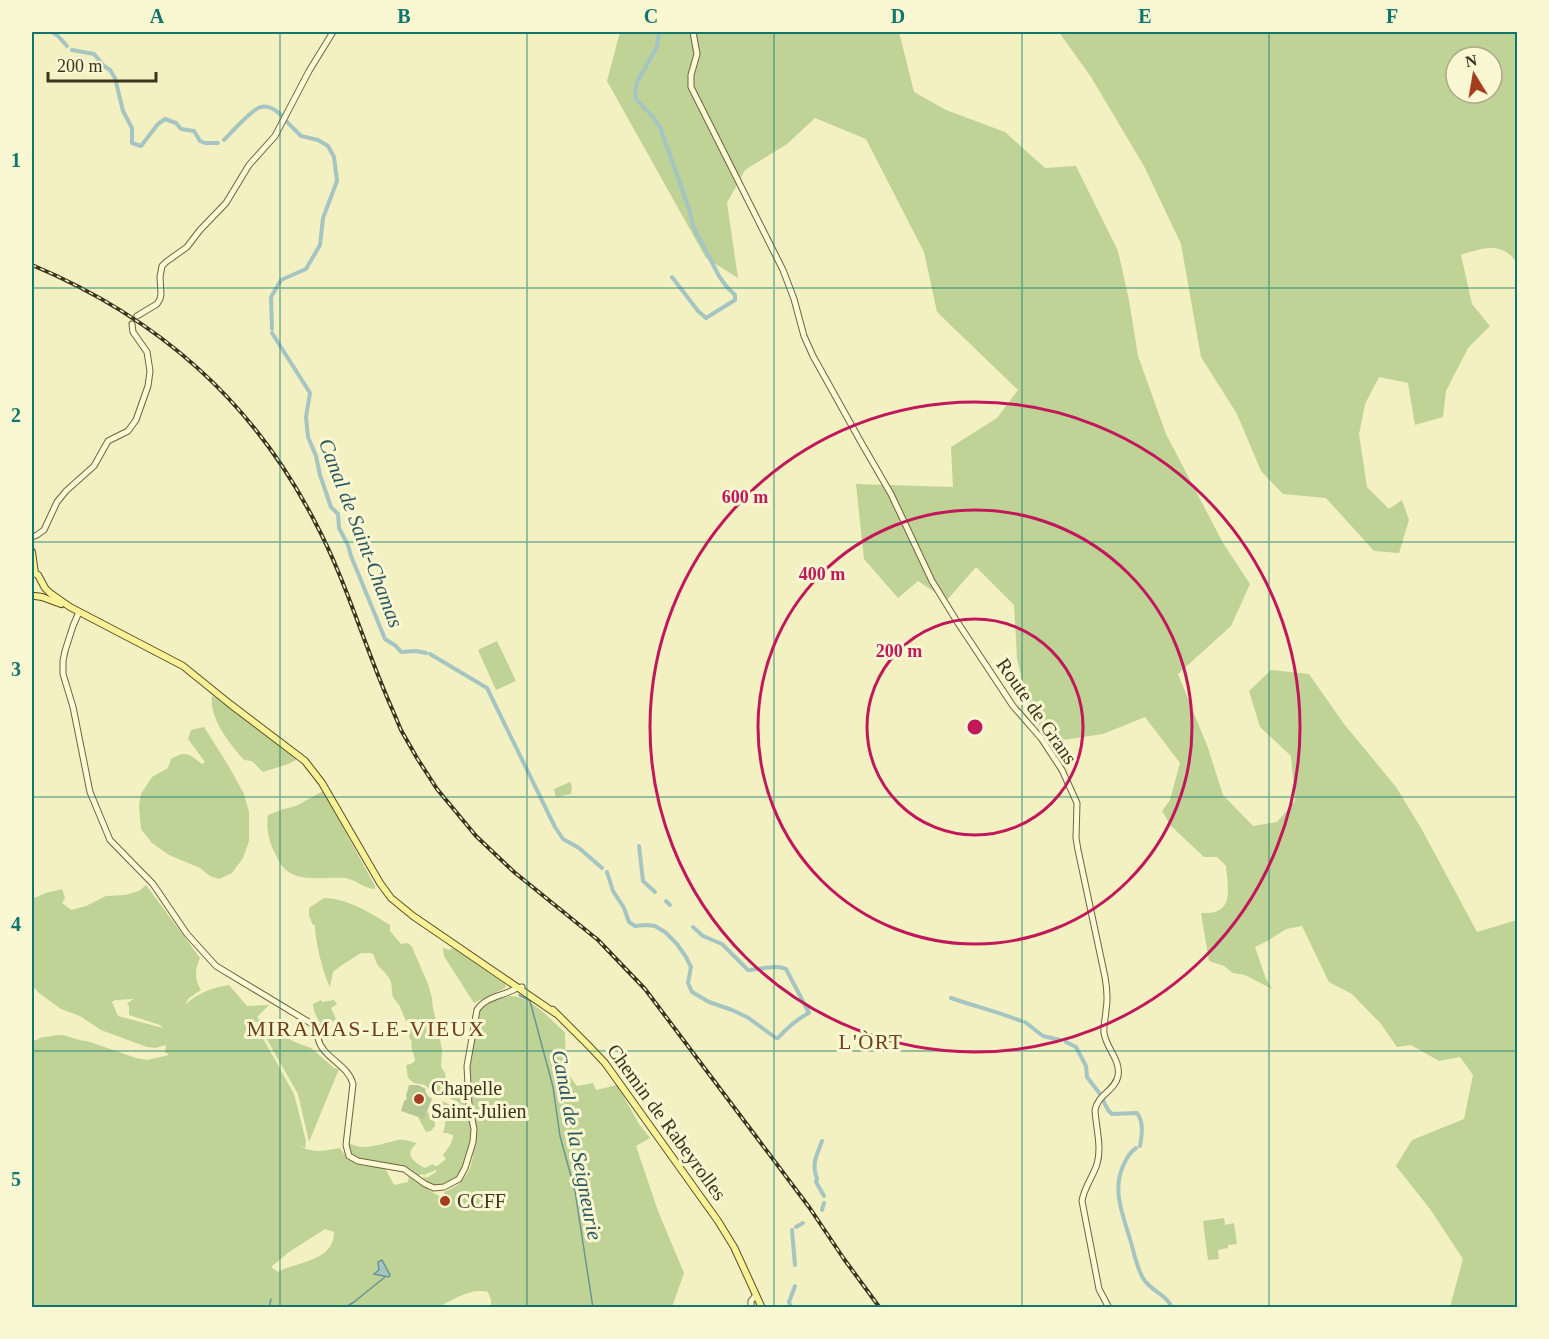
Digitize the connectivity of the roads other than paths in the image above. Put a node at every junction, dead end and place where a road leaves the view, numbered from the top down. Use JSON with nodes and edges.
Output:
{"nodes":[{"id":1,"x":333,"y":32,"type":"edge"},
{"id":2,"x":693,"y":32,"type":"edge"},
{"id":3,"x":137,"y":316,"type":"dead end"},
{"id":4,"x":132,"y":324,"type":"dead end"},
{"id":5,"x":32,"y":537,"type":"edge"},
{"id":6,"x":32,"y":552,"type":"edge"},
{"id":7,"x":33,"y":572,"type":"edge"},
{"id":8,"x":42,"y":583,"type":"junction"},
{"id":9,"x":33,"y":597,"type":"edge"},
{"id":10,"x":70,"y":607,"type":"junction"},
{"id":11,"x":79,"y":612,"type":"junction"},
{"id":12,"x":519,"y":988,"type":"junction"},
{"id":13,"x":555,"y":1013,"type":"junction"},
{"id":14,"x":756,"y":1295,"type":"junction"},
{"id":15,"x":751,"y":1308,"type":"edge"},
{"id":16,"x":762,"y":1308,"type":"edge"},
{"id":17,"x":1109,"y":1308,"type":"edge"}],
"edges":[{"from":1,"to":3,"type":"street"},
{"from":2,"to":17,"type":"street","name":"Route de Grans"},
{"from":4,"to":5,"type":"street"},
{"from":6,"to":7,"type":"main road"},
{"from":7,"to":8,"type":"main road","name":"Chemin de Rabeyrolles"},
{"from":8,"to":9,"type":"main road"},
{"from":8,"to":10,"type":"main road","name":"Chemin de Rabeyrolles"},
{"from":9,"to":10,"type":"main road","name":"Chemin de Rabeyrolles"},
{"from":10,"to":11,"type":"main road","name":"Chemin de Rabeyrolles"},
{"from":11,"to":12,"type":"main road","name":"Chemin de Rabeyrolles"},
{"from":11,"to":12,"type":"street"},
{"from":12,"to":13,"type":"main road","name":"Chemin de Rabeyrolles"},
{"from":12,"to":13,"type":"main road","name":"Chemin de Rabeyrolles"},
{"from":13,"to":14,"type":"main road","name":"Chemin de Rabeyrolles"},
{"from":14,"to":15,"type":"street"},
{"from":14,"to":16,"type":"main road","name":"Chemin de Rabeyrolles"}]}
